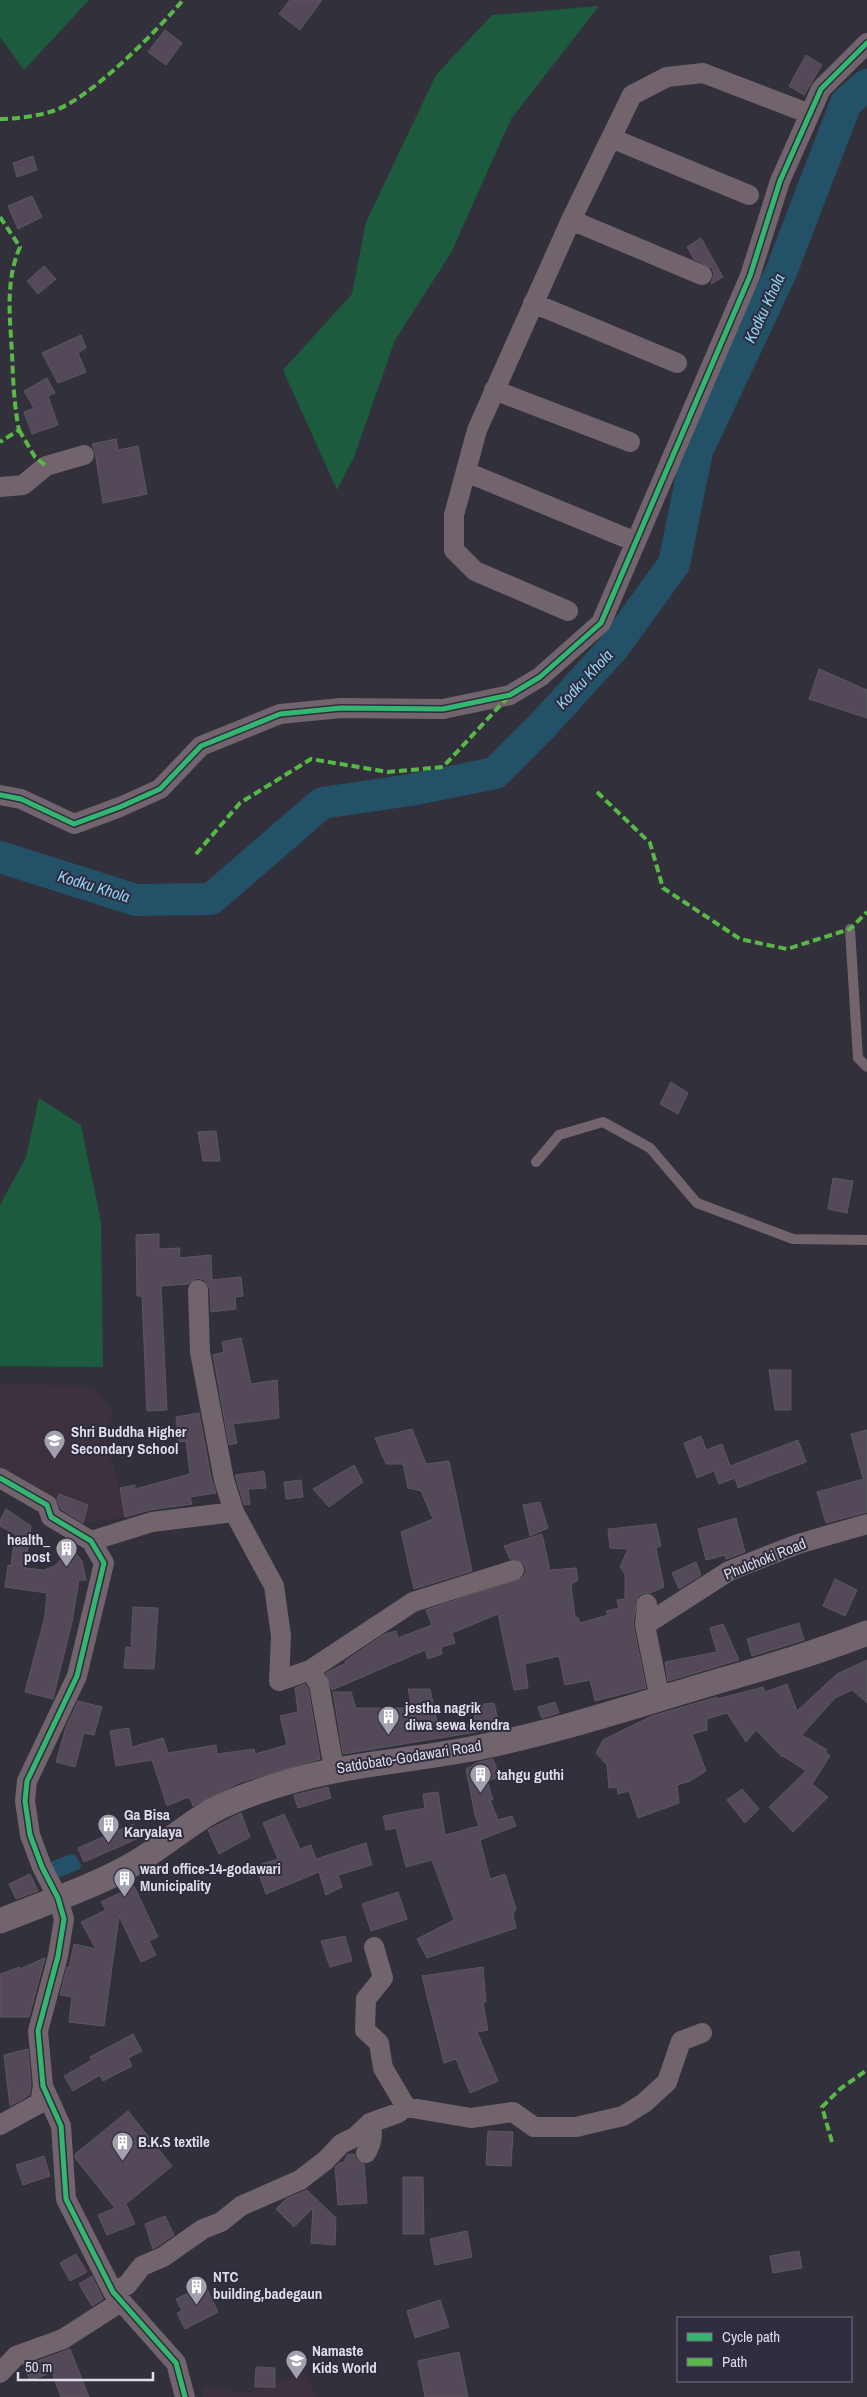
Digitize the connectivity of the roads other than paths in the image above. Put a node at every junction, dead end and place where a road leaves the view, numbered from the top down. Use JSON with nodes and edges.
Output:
{"nodes":[{"id":1,"x":867,"y":43,"type":"edge"},
{"id":2,"x":810,"y":114,"type":"junction"},
{"id":3,"x":611,"y":138,"type":"junction"},
{"id":4,"x":749,"y":195,"type":"dead end"},
{"id":5,"x":571,"y":220,"type":"junction"},
{"id":6,"x":702,"y":275,"type":"dead end"},
{"id":7,"x":533,"y":303,"type":"junction"},
{"id":8,"x":677,"y":363,"type":"dead end"},
{"id":9,"x":494,"y":390,"type":"junction"},
{"id":10,"x":630,"y":442,"type":"dead end"},
{"id":11,"x":84,"y":455,"type":"dead end"},
{"id":12,"x":466,"y":472,"type":"junction"},
{"id":13,"x":0,"y":487,"type":"edge"},
{"id":14,"x":636,"y":542,"type":"junction"},
{"id":15,"x":568,"y":611,"type":"dead end"},
{"id":16,"x":0,"y":795,"type":"edge"},
{"id":17,"x":850,"y":929,"type":"dead end"},
{"id":18,"x":867,"y":1067,"type":"edge"},
{"id":19,"x":536,"y":1162,"type":"dead end"},
{"id":20,"x":867,"y":1240,"type":"edge"},
{"id":21,"x":198,"y":1290,"type":"dead end"},
{"id":22,"x":0,"y":1478,"type":"edge"},
{"id":23,"x":234,"y":1512,"type":"junction"},
{"id":24,"x":867,"y":1524,"type":"edge"},
{"id":25,"x":91,"y":1541,"type":"junction"},
{"id":26,"x":514,"y":1570,"type":"dead end"},
{"id":27,"x":647,"y":1604,"type":"dead end"},
{"id":28,"x":645,"y":1625,"type":"junction"},
{"id":29,"x":867,"y":1632,"type":"edge"},
{"id":30,"x":310,"y":1670,"type":"junction"},
{"id":31,"x":660,"y":1699,"type":"junction"},
{"id":32,"x":334,"y":1770,"type":"junction"},
{"id":33,"x":58,"y":1898,"type":"junction"},
{"id":34,"x":0,"y":1921,"type":"edge"},
{"id":35,"x":374,"y":1947,"type":"dead end"},
{"id":36,"x":702,"y":2033,"type":"dead end"},
{"id":37,"x":43,"y":2086,"type":"junction"},
{"id":38,"x":406,"y":2107,"type":"junction"},
{"id":39,"x":370,"y":2123,"type":"junction"},
{"id":40,"x":0,"y":2125,"type":"edge"},
{"id":41,"x":366,"y":2153,"type":"dead end"},
{"id":42,"x":116,"y":2295,"type":"junction"},
{"id":43,"x":0,"y":2373,"type":"edge"},
{"id":44,"x":185,"y":2397,"type":"edge"}],
"edges":[{"from":1,"to":2,"type":"street"},
{"from":2,"to":3,"type":"street"},
{"from":2,"to":14,"type":"street"},
{"from":3,"to":4,"type":"street"},
{"from":3,"to":5,"type":"street"},
{"from":5,"to":6,"type":"street"},
{"from":5,"to":7,"type":"street"},
{"from":7,"to":8,"type":"street"},
{"from":7,"to":9,"type":"street"},
{"from":9,"to":10,"type":"street"},
{"from":9,"to":12,"type":"street"},
{"from":11,"to":13,"type":"street"},
{"from":12,"to":14,"type":"street"},
{"from":12,"to":15,"type":"street"},
{"from":14,"to":16,"type":"street"},
{"from":17,"to":18,"type":"lane"},
{"from":19,"to":20,"type":"lane"},
{"from":21,"to":23,"type":"street"},
{"from":22,"to":25,"type":"street"},
{"from":23,"to":25,"type":"street"},
{"from":23,"to":30,"type":"street"},
{"from":24,"to":28,"type":"street","name":"Phulchoki Road"},
{"from":25,"to":33,"type":"street"},
{"from":26,"to":30,"type":"street"},
{"from":27,"to":28,"type":"street"},
{"from":28,"to":31,"type":"street"},
{"from":29,"to":31,"type":"street","name":"Satdobato-Godawari Road"},
{"from":30,"to":32,"type":"street"},
{"from":31,"to":32,"type":"street","name":"Satdobato-Godawari Road"},
{"from":32,"to":33,"type":"street","name":"Satdobato-Godawari Road"},
{"from":33,"to":34,"type":"street","name":"Satdobato-Godawari Road"},
{"from":33,"to":37,"type":"street"},
{"from":35,"to":38,"type":"street"},
{"from":36,"to":38,"type":"street"},
{"from":37,"to":40,"type":"street"},
{"from":37,"to":42,"type":"street"},
{"from":38,"to":39,"type":"street"},
{"from":39,"to":41,"type":"street"},
{"from":39,"to":42,"type":"street"},
{"from":42,"to":43,"type":"street"},
{"from":42,"to":44,"type":"street"}]}
